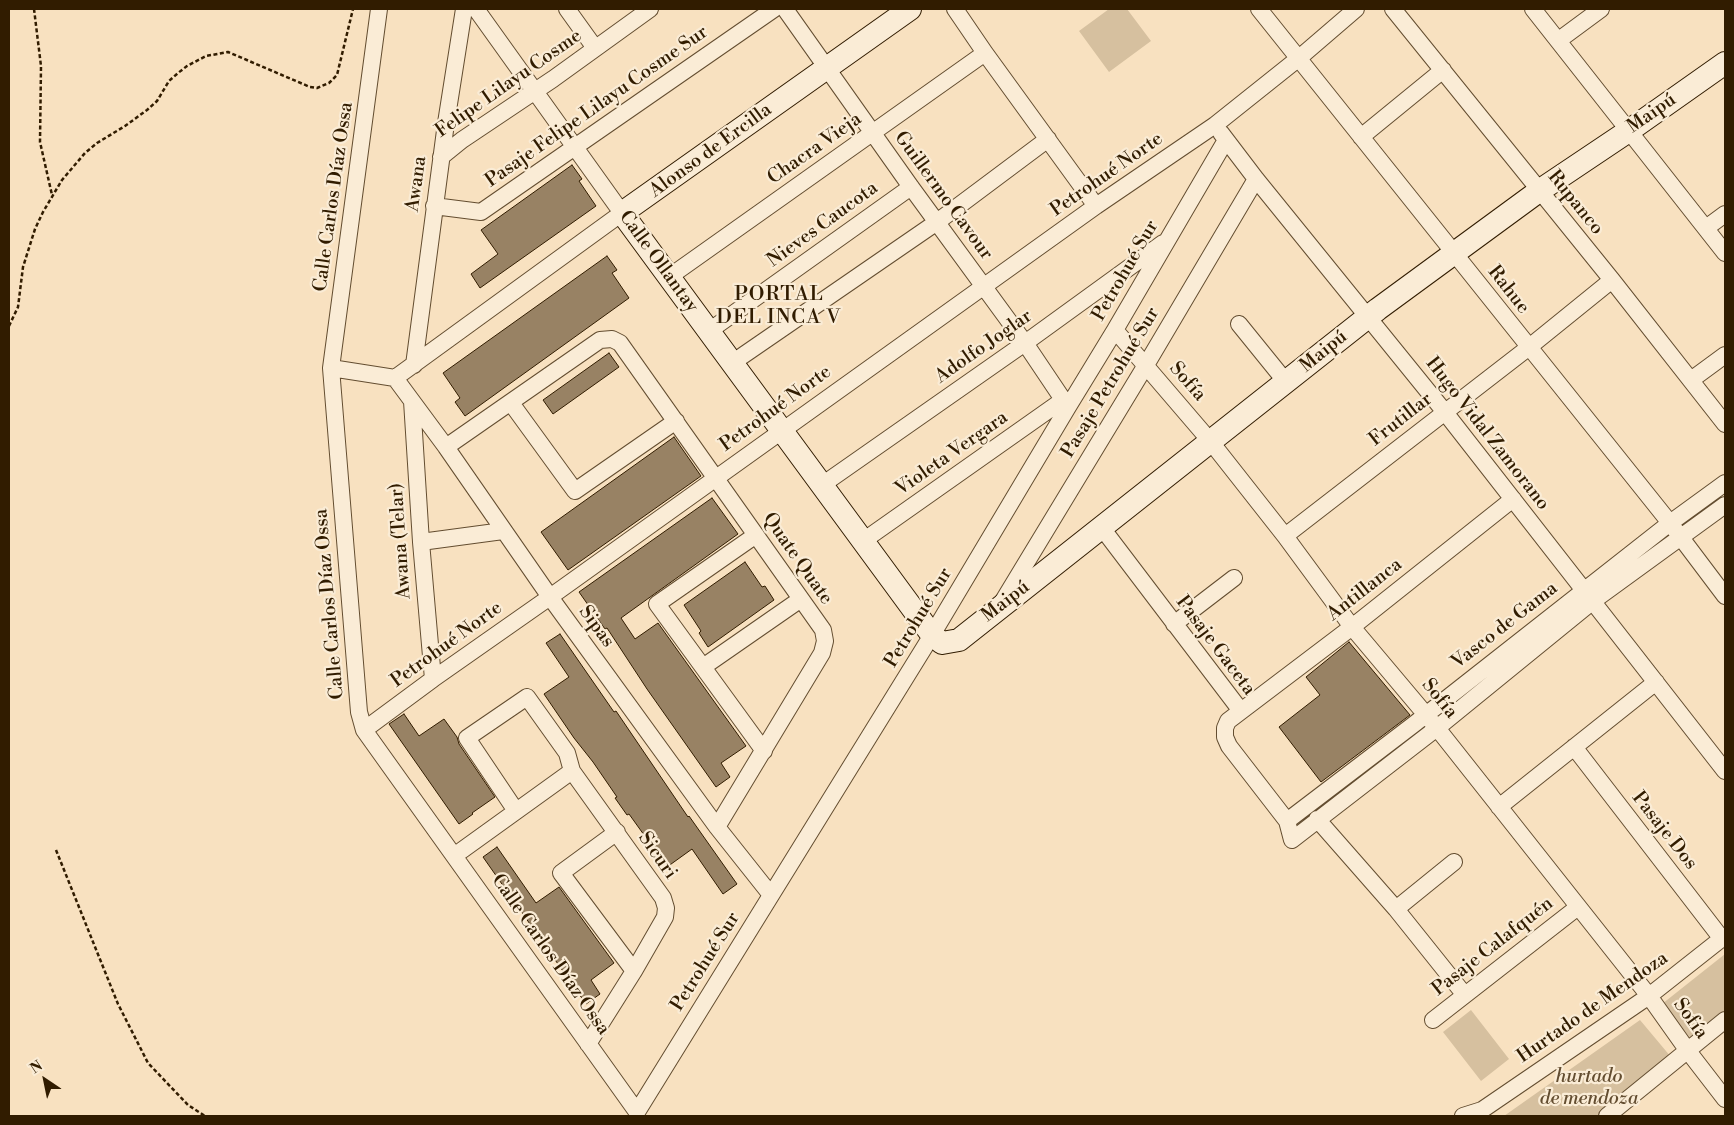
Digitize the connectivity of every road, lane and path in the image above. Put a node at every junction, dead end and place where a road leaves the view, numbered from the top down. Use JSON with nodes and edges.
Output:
{"nodes":[{"id":1,"x":34,"y":9,"type":"edge"},
{"id":2,"x":353,"y":9,"type":"edge"},
{"id":3,"x":379,"y":9,"type":"edge"},
{"id":4,"x":464,"y":9,"type":"edge"},
{"id":5,"x":476,"y":9,"type":"edge"},
{"id":6,"x":568,"y":9,"type":"edge"},
{"id":7,"x":650,"y":9,"type":"edge"},
{"id":8,"x":774,"y":9,"type":"edge"},
{"id":9,"x":785,"y":9,"type":"edge"},
{"id":10,"x":910,"y":9,"type":"edge"},
{"id":11,"x":955,"y":9,"type":"edge"},
{"id":12,"x":1259,"y":9,"type":"edge"},
{"id":13,"x":1356,"y":9,"type":"edge"},
{"id":14,"x":1393,"y":9,"type":"edge"},
{"id":15,"x":1533,"y":9,"type":"edge"},
{"id":16,"x":1601,"y":9,"type":"edge"},
{"id":17,"x":1559,"y":40,"type":"junction"},
{"id":18,"x":595,"y":48,"type":"junction"},
{"id":19,"x":985,"y":53,"type":"junction"},
{"id":20,"x":1299,"y":58,"type":"junction"},
{"id":21,"x":1725,"y":62,"type":"edge"},
{"id":22,"x":827,"y":67,"type":"junction"},
{"id":23,"x":1443,"y":70,"type":"junction"},
{"id":24,"x":536,"y":91,"type":"junction"},
{"id":25,"x":1215,"y":125,"type":"junction"},
{"id":26,"x":1630,"y":130,"type":"junction"},
{"id":27,"x":873,"y":133,"type":"junction"},
{"id":28,"x":1361,"y":137,"type":"junction"},
{"id":29,"x":1048,"y":139,"type":"junction"},
{"id":30,"x":1226,"y":140,"type":"junction"},
{"id":31,"x":576,"y":147,"type":"junction"},
{"id":32,"x":441,"y":158,"type":"junction"},
{"id":33,"x":1256,"y":179,"type":"junction"},
{"id":34,"x":911,"y":187,"type":"junction"},
{"id":35,"x":1539,"y":191,"type":"junction"},
{"id":36,"x":52,"y":196,"type":"junction"},
{"id":37,"x":434,"y":206,"type":"junction"},
{"id":38,"x":1096,"y":206,"type":"junction"},
{"id":39,"x":622,"y":213,"type":"junction"},
{"id":40,"x":1725,"y":214,"type":"edge"},
{"id":41,"x":937,"y":222,"type":"junction"},
{"id":42,"x":1706,"y":228,"type":"junction"},
{"id":43,"x":1167,"y":240,"type":"junction"},
{"id":44,"x":1725,"y":253,"type":"edge"},
{"id":45,"x":1455,"y":254,"type":"junction"},
{"id":46,"x":669,"y":277,"type":"junction"},
{"id":47,"x":1612,"y":280,"type":"junction"},
{"id":48,"x":983,"y":287,"type":"junction"},
{"id":49,"x":1368,"y":317,"type":"junction"},
{"id":50,"x":1240,"y":324,"type":"dead end"},
{"id":51,"x":9,"y":326,"type":"edge"},
{"id":52,"x":1115,"y":330,"type":"junction"},
{"id":53,"x":709,"y":331,"type":"junction"},
{"id":54,"x":1025,"y":343,"type":"junction"},
{"id":55,"x":1528,"y":348,"type":"junction"},
{"id":56,"x":1725,"y":355,"type":"edge"},
{"id":57,"x":732,"y":363,"type":"junction"},
{"id":58,"x":414,"y":365,"type":"junction"},
{"id":59,"x":1146,"y":366,"type":"junction"},
{"id":60,"x":331,"y":368,"type":"junction"},
{"id":61,"x":395,"y":378,"type":"junction"},
{"id":62,"x":1691,"y":380,"type":"junction"},
{"id":63,"x":1286,"y":382,"type":"junction"},
{"id":64,"x":412,"y":401,"type":"junction"},
{"id":65,"x":511,"y":403,"type":"junction"},
{"id":66,"x":1066,"y":403,"type":"junction"},
{"id":67,"x":1444,"y":411,"type":"junction"},
{"id":68,"x":676,"y":421,"type":"junction"},
{"id":69,"x":1725,"y":424,"type":"edge"},
{"id":70,"x":781,"y":430,"type":"junction"},
{"id":71,"x":1212,"y":442,"type":"junction"},
{"id":72,"x":446,"y":447,"type":"junction"},
{"id":73,"x":716,"y":477,"type":"junction"},
{"id":74,"x":1725,"y":483,"type":"edge"},
{"id":75,"x":822,"y":485,"type":"junction"},
{"id":76,"x":1513,"y":499,"type":"junction"},
{"id":77,"x":1725,"y":505,"type":"edge"},
{"id":78,"x":1670,"y":523,"type":"junction"},
{"id":79,"x":1102,"y":528,"type":"junction"},
{"id":80,"x":503,"y":531,"type":"junction"},
{"id":81,"x":756,"y":535,"type":"junction"},
{"id":82,"x":1286,"y":536,"type":"junction"},
{"id":83,"x":1680,"y":538,"type":"junction"},
{"id":84,"x":863,"y":541,"type":"junction"},
{"id":85,"x":420,"y":542,"type":"junction"},
{"id":86,"x":1234,"y":578,"type":"dead end"},
{"id":87,"x":1589,"y":596,"type":"junction"},
{"id":88,"x":1725,"y":596,"type":"edge"},
{"id":89,"x":550,"y":597,"type":"junction"},
{"id":90,"x":801,"y":599,"type":"junction"},
{"id":91,"x":999,"y":607,"type":"junction"},
{"id":92,"x":1174,"y":624,"type":"junction"},
{"id":93,"x":1352,"y":627,"type":"junction"},
{"id":94,"x":932,"y":635,"type":"junction"},
{"id":95,"x":702,"y":667,"type":"junction"},
{"id":96,"x":433,"y":679,"type":"junction"},
{"id":97,"x":1656,"y":682,"type":"junction"},
{"id":98,"x":1241,"y":711,"type":"junction"},
{"id":99,"x":1426,"y":714,"type":"junction"},
{"id":100,"x":1437,"y":728,"type":"junction"},
{"id":101,"x":364,"y":730,"type":"junction"},
{"id":102,"x":1574,"y":747,"type":"junction"},
{"id":103,"x":764,"y":751,"type":"junction"},
{"id":104,"x":1725,"y":770,"type":"edge"},
{"id":105,"x":572,"y":772,"type":"junction"},
{"id":106,"x":1500,"y":807,"type":"junction"},
{"id":107,"x":516,"y":811,"type":"junction"},
{"id":108,"x":1317,"y":819,"type":"junction"},
{"id":109,"x":1287,"y":821,"type":"junction"},
{"id":110,"x":717,"y":827,"type":"junction"},
{"id":111,"x":617,"y":832,"type":"junction"},
{"id":112,"x":1292,"y":840,"type":"joint"},
{"id":113,"x":56,"y":850,"type":"dead end"},
{"id":114,"x":454,"y":856,"type":"junction"},
{"id":115,"x":1454,"y":862,"type":"dead end"},
{"id":116,"x":771,"y":895,"type":"junction"},
{"id":117,"x":1578,"y":906,"type":"junction"},
{"id":118,"x":1396,"y":909,"type":"junction"},
{"id":119,"x":1724,"y":938,"type":"edge"},
{"id":120,"x":634,"y":971,"type":"junction"},
{"id":121,"x":1464,"y":994,"type":"junction"},
{"id":122,"x":1648,"y":996,"type":"junction"},
{"id":123,"x":1432,"y":1020,"type":"dead end"},
{"id":124,"x":1725,"y":1020,"type":"edge"},
{"id":125,"x":588,"y":1044,"type":"junction"},
{"id":126,"x":1688,"y":1051,"type":"junction"},
{"id":127,"x":1725,"y":1099,"type":"edge"},
{"id":128,"x":637,"y":1112,"type":"joint"},
{"id":129,"x":205,"y":1116,"type":"edge"},
{"id":130,"x":1463,"y":1116,"type":"edge"},
{"id":131,"x":1607,"y":1116,"type":"edge"}],
"edges":[{"from":1,"to":36,"type":"path"},
{"from":2,"to":36,"type":"path"},
{"from":3,"to":60,"type":"street","name":"Calle Carlos Díaz Ossa"},
{"from":4,"to":32,"type":"street","name":"Awana"},
{"from":5,"to":24,"type":"street","name":"Calle Ollantay"},
{"from":6,"to":18,"type":"street"},
{"from":7,"to":18,"type":"street","name":"Felipe Lilayu Cosme"},
{"from":8,"to":31,"type":"street","name":"Pasaje Felipe Lilayu Cosme Sur"},
{"from":9,"to":22,"type":"street","name":"Guillermo Cavour"},
{"from":10,"to":22,"type":"street","name":"Alonso de Ercilla"},
{"from":11,"to":19,"type":"street"},
{"from":12,"to":20,"type":"street","name":"Rahue"},
{"from":13,"to":20,"type":"street","name":"Petrohué Norte"},
{"from":14,"to":23,"type":"street","name":"Rupanco"},
{"from":15,"to":17,"type":"street"},
{"from":16,"to":17,"type":"street"},
{"from":17,"to":26,"type":"street"},
{"from":18,"to":24,"type":"street","name":"Felipe Lilayu Cosme"},
{"from":19,"to":27,"type":"street","name":"Chacra Vieja"},
{"from":19,"to":29,"type":"street"},
{"from":20,"to":25,"type":"street","name":"Petrohué Norte"},
{"from":20,"to":28,"type":"street","name":"Rahue"},
{"from":21,"to":26,"type":"street","name":"Maipú"},
{"from":22,"to":27,"type":"street","name":"Guillermo Cavour"},
{"from":22,"to":39,"type":"street","name":"Alonso de Ercilla"},
{"from":23,"to":28,"type":"street"},
{"from":23,"to":35,"type":"street","name":"Rupanco"},
{"from":24,"to":31,"type":"street","name":"Calle Ollantay"},
{"from":24,"to":32,"type":"street","name":"Felipe Lilayu Cosme"},
{"from":25,"to":30,"type":"street","name":"Hugo Vidal Zamorano"},
{"from":25,"to":38,"type":"street","name":"Petrohué Norte"},
{"from":26,"to":35,"type":"street","name":"Maipú"},
{"from":26,"to":42,"type":"street"},
{"from":27,"to":34,"type":"street","name":"Guillermo Cavour"},
{"from":27,"to":46,"type":"street","name":"Chacra Vieja"},
{"from":28,"to":45,"type":"street","name":"Rahue"},
{"from":29,"to":38,"type":"street"},
{"from":29,"to":41,"type":"street"},
{"from":30,"to":33,"type":"street","name":"Hugo Vidal Zamorano"},
{"from":30,"to":43,"type":"street","name":"Petrohué Sur"},
{"from":31,"to":37,"type":"street","name":"Pasaje Felipe Lilayu Cosme Sur"},
{"from":31,"to":39,"type":"street","name":"Calle Ollantay"},
{"from":32,"to":37,"type":"street","name":"Awana"},
{"from":33,"to":49,"type":"street","name":"Hugo Vidal Zamorano"},
{"from":33,"to":59,"type":"street","name":"Pasaje Petrohué Sur"},
{"from":34,"to":41,"type":"street","name":"Guillermo Cavour"},
{"from":34,"to":53,"type":"street","name":"Nieves Caucota"},
{"from":35,"to":45,"type":"street","name":"Maipú"},
{"from":35,"to":47,"type":"street","name":"Rupanco"},
{"from":36,"to":51,"type":"path"},
{"from":37,"to":58,"type":"street","name":"Awana"},
{"from":38,"to":48,"type":"street","name":"Petrohué Norte"},
{"from":39,"to":46,"type":"street","name":"Calle Ollantay"},
{"from":39,"to":58,"type":"street","name":"Alonso de Ercilla"},
{"from":40,"to":42,"type":"street"},
{"from":41,"to":48,"type":"street","name":"Guillermo Cavour"},
{"from":41,"to":57,"type":"street"},
{"from":42,"to":44,"type":"street"},
{"from":43,"to":52,"type":"street","name":"Petrohué Sur"},
{"from":43,"to":54,"type":"street","name":"Adolfo Joglar"},
{"from":45,"to":49,"type":"street","name":"Maipú"},
{"from":45,"to":55,"type":"street","name":"Rahue"},
{"from":46,"to":53,"type":"street","name":"Calle Ollantay"},
{"from":47,"to":55,"type":"street","name":"Frutillar"},
{"from":47,"to":62,"type":"street","name":"Rupanco"},
{"from":48,"to":54,"type":"street","name":"Guillermo Cavour"},
{"from":48,"to":70,"type":"street","name":"Petrohué Norte"},
{"from":49,"to":63,"type":"street","name":"Maipú"},
{"from":49,"to":67,"type":"street","name":"Hugo Vidal Zamorano"},
{"from":50,"to":63,"type":"street"},
{"from":52,"to":59,"type":"street","name":"Sofía"},
{"from":52,"to":66,"type":"street","name":"Petrohué Sur"},
{"from":53,"to":57,"type":"street","name":"Calle Ollantay"},
{"from":54,"to":66,"type":"street","name":"Guillermo Cavour"},
{"from":54,"to":75,"type":"street","name":"Adolfo Joglar"},
{"from":55,"to":67,"type":"street","name":"Frutillar"},
{"from":55,"to":78,"type":"street","name":"Rahue"},
{"from":56,"to":62,"type":"street"},
{"from":57,"to":70,"type":"street","name":"Calle Ollantay"},
{"from":58,"to":61,"type":"street","name":"Alonso de Ercilla"},
{"from":59,"to":71,"type":"street","name":"Sofía"},
{"from":59,"to":91,"type":"street","name":"Pasaje Petrohué Sur"},
{"from":60,"to":61,"type":"street"},
{"from":60,"to":101,"type":"street","name":"Calle Carlos Díaz Ossa"},
{"from":61,"to":64,"type":"street","name":"Sipas"},
{"from":62,"to":69,"type":"street","name":"Rupanco"},
{"from":63,"to":71,"type":"street","name":"Maipú"},
{"from":64,"to":72,"type":"street","name":"Sipas"},
{"from":64,"to":85,"type":"street","name":"Awana (Telar)"},
{"from":65,"to":68,"type":"street","name":"Quate Quate"},
{"from":65,"to":68,"type":"street"},
{"from":65,"to":72,"type":"street"},
{"from":66,"to":84,"type":"street","name":"Violeta Vergara"},
{"from":66,"to":94,"type":"street","name":"Petrohué Sur"},
{"from":67,"to":76,"type":"street","name":"Hugo Vidal Zamorano"},
{"from":67,"to":82,"type":"street","name":"Frutillar"},
{"from":68,"to":73,"type":"street","name":"Quate Quate"},
{"from":70,"to":73,"type":"street","name":"Petrohué Norte"},
{"from":70,"to":75,"type":"street","name":"Calle Ollantay"},
{"from":71,"to":79,"type":"street","name":"Maipú"},
{"from":71,"to":82,"type":"street","name":"Sofía"},
{"from":72,"to":80,"type":"street","name":"Sipas"},
{"from":73,"to":81,"type":"street","name":"Quate Quate"},
{"from":73,"to":89,"type":"street","name":"Petrohué Norte"},
{"from":74,"to":78,"type":"street","name":"Vasco de Gama"},
{"from":75,"to":84,"type":"street","name":"Calle Ollantay"},
{"from":76,"to":87,"type":"street","name":"Hugo Vidal Zamorano"},
{"from":76,"to":93,"type":"street","name":"Antillanca"},
{"from":77,"to":83,"type":"street","name":"Vasco de Gama"},
{"from":78,"to":83,"type":"street","name":"Rahue"},
{"from":78,"to":87,"type":"street","name":"Vasco de Gama"},
{"from":79,"to":91,"type":"street","name":"Maipú"},
{"from":79,"to":92,"type":"street","name":"Pasaje Gaceta"},
{"from":80,"to":85,"type":"street"},
{"from":80,"to":89,"type":"street","name":"Sipas"},
{"from":81,"to":90,"type":"street","name":"Quate Quate"},
{"from":81,"to":95,"type":"street"},
{"from":82,"to":93,"type":"street","name":"Sofía"},
{"from":83,"to":87,"type":"street","name":"Vasco de Gama"},
{"from":83,"to":88,"type":"street","name":"Rahue"},
{"from":84,"to":94,"type":"street","name":"Calle Ollantay"},
{"from":85,"to":96,"type":"street","name":"Awana (Telar)"},
{"from":86,"to":92,"type":"street"},
{"from":87,"to":97,"type":"street","name":"Hugo Vidal Zamorano"},
{"from":87,"to":99,"type":"street","name":"Vasco de Gama"},
{"from":87,"to":100,"type":"street","name":"Vasco de Gama"},
{"from":89,"to":96,"type":"street","name":"Petrohué Norte"},
{"from":89,"to":110,"type":"street","name":"Sipas"},
{"from":90,"to":95,"type":"street"},
{"from":90,"to":103,"type":"street","name":"Quate Quate"},
{"from":91,"to":94,"type":"street","name":"Maipú"},
{"from":92,"to":98,"type":"street","name":"Pasaje Gaceta"},
{"from":93,"to":98,"type":"street","name":"Antillanca"},
{"from":93,"to":99,"type":"street","name":"Sofía"},
{"from":94,"to":116,"type":"street","name":"Petrohué Sur"},
{"from":95,"to":103,"type":"street"},
{"from":96,"to":101,"type":"street","name":"Petrohué Norte"},
{"from":97,"to":102,"type":"street"},
{"from":97,"to":104,"type":"street","name":"Hugo Vidal Zamorano"},
{"from":98,"to":109,"type":"street","name":"Pasaje Gaceta"},
{"from":99,"to":100,"type":"street","name":"Sofía"},
{"from":99,"to":109,"type":"street","name":"Vasco de Gama"},
{"from":100,"to":106,"type":"street","name":"Sofía"},
{"from":100,"to":108,"type":"street","name":"Vasco de Gama"},
{"from":101,"to":114,"type":"street","name":"Calle Carlos Díaz Ossa"},
{"from":102,"to":106,"type":"street"},
{"from":102,"to":119,"type":"street","name":"Pasaje Dos"},
{"from":103,"to":110,"type":"street","name":"Quate Quate"},
{"from":105,"to":107,"type":"street"},
{"from":105,"to":107,"type":"street","name":"Sicuri"},
{"from":105,"to":111,"type":"street","name":"Sicuri"},
{"from":106,"to":117,"type":"street","name":"Sofía"},
{"from":107,"to":114,"type":"street"},
{"from":108,"to":112,"type":"street","name":"Vasco de Gama"},
{"from":108,"to":118,"type":"street"},
{"from":109,"to":112,"type":"street","name":"Pasaje Gaceta"},
{"from":110,"to":116,"type":"street","name":"Sipas"},
{"from":111,"to":120,"type":"street","name":"Sicuri"},
{"from":111,"to":120,"type":"street"},
{"from":113,"to":129,"type":"path"},
{"from":114,"to":125,"type":"street","name":"Calle Carlos Díaz Ossa"},
{"from":115,"to":118,"type":"street"},
{"from":116,"to":128,"type":"street","name":"Petrohué Sur"},
{"from":117,"to":121,"type":"street","name":"Pasaje Calafquén"},
{"from":117,"to":122,"type":"street","name":"Sofía"},
{"from":118,"to":121,"type":"street"},
{"from":119,"to":122,"type":"street","name":"Hurtado de Mendoza"},
{"from":120,"to":125,"type":"street","name":"Sicuri"},
{"from":121,"to":123,"type":"street","name":"Pasaje Calafquén"},
{"from":122,"to":126,"type":"street","name":"Sofía"},
{"from":122,"to":130,"type":"street","name":"Hurtado de Mendoza"},
{"from":124,"to":126,"type":"street"},
{"from":125,"to":128,"type":"street","name":"Calle Carlos Díaz Ossa"},
{"from":126,"to":127,"type":"street","name":"Sofía"},
{"from":126,"to":131,"type":"street"}]}
